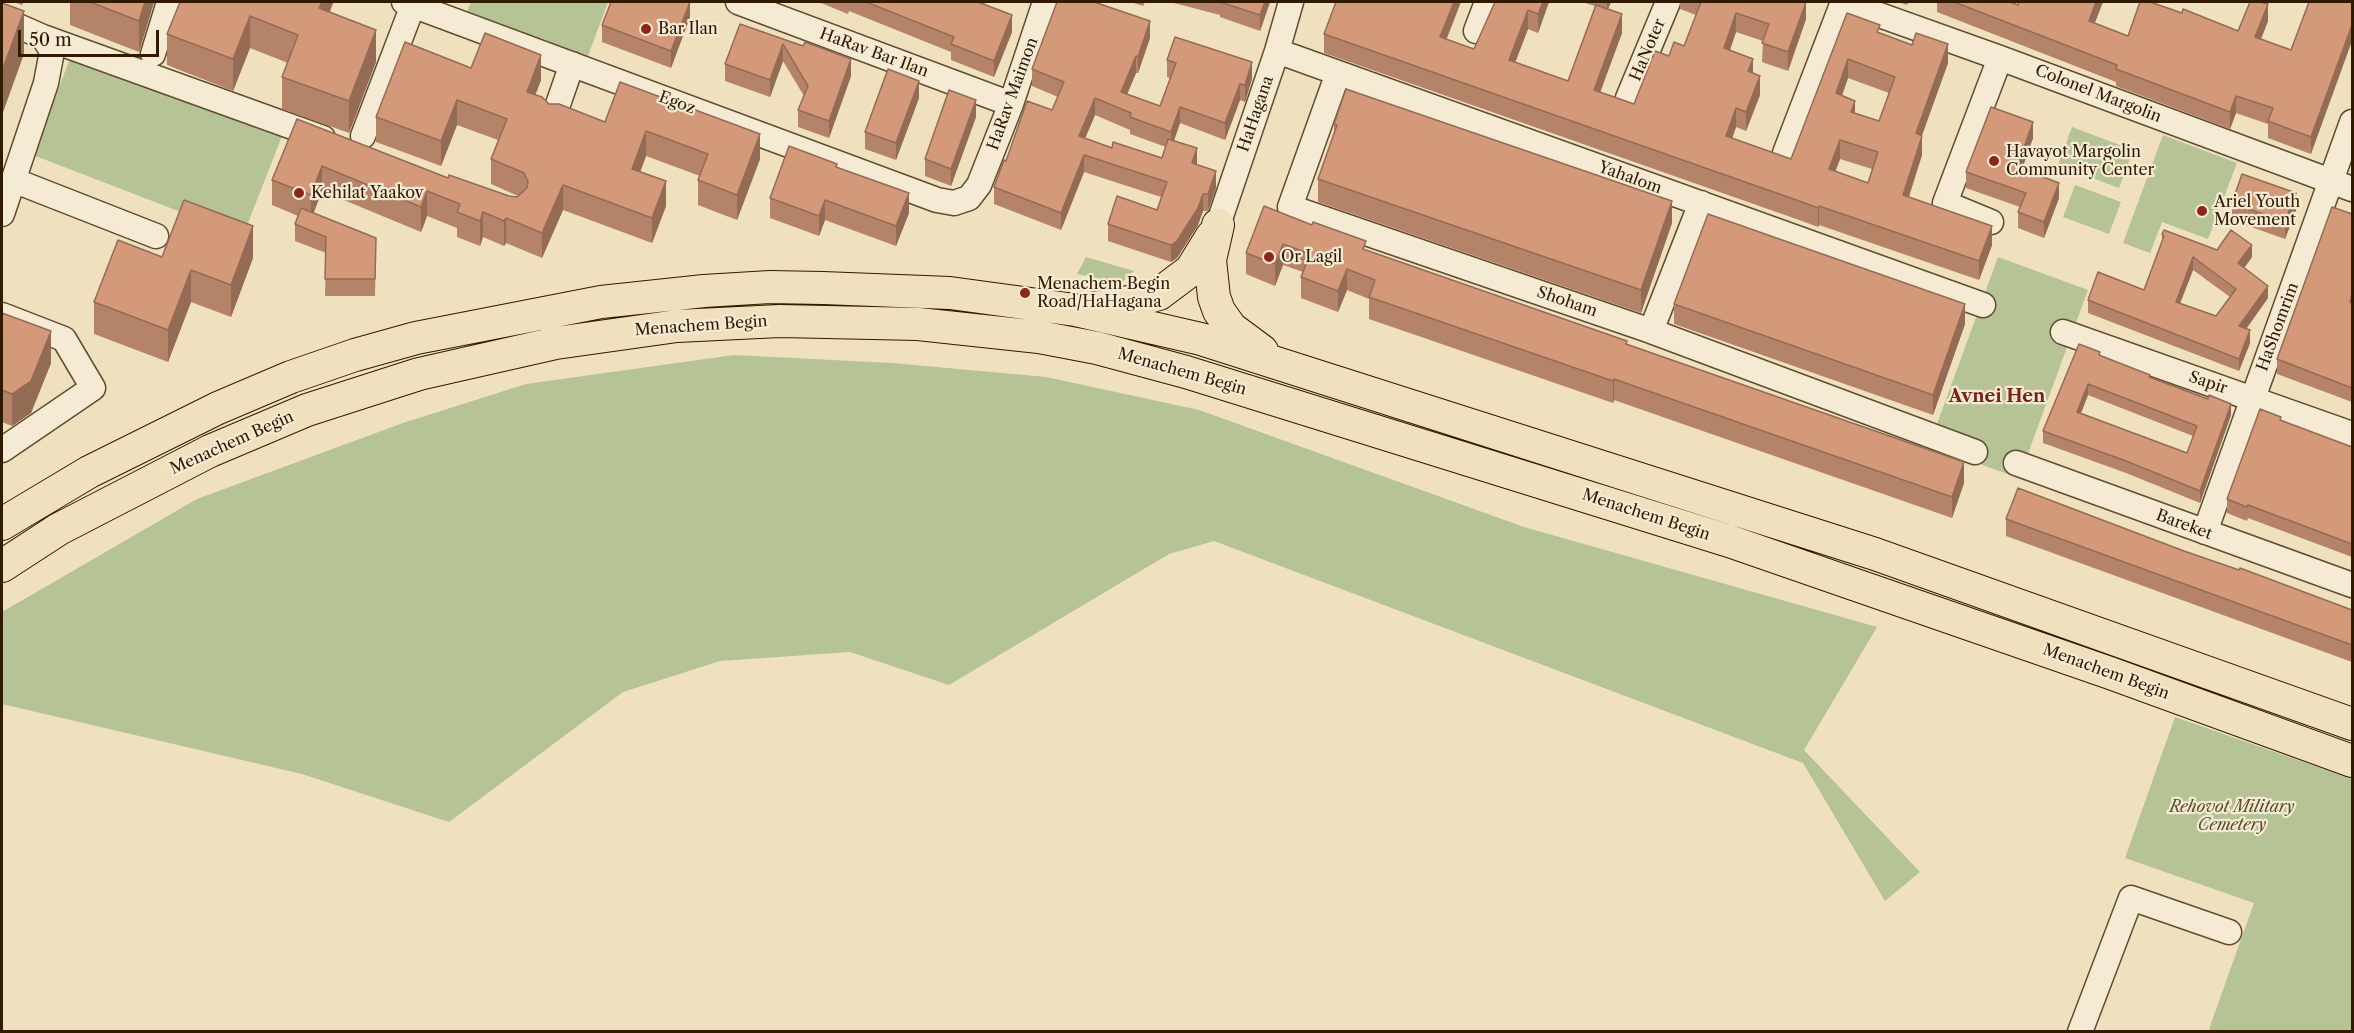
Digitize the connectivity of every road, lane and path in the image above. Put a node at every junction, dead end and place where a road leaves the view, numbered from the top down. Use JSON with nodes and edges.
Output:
{"nodes":[{"id":1,"x":169,"y":2,"type":"edge"},
{"id":2,"x":738,"y":2,"type":"edge"},
{"id":3,"x":1045,"y":2,"type":"edge"},
{"id":4,"x":1291,"y":2,"type":"edge"},
{"id":5,"x":1487,"y":2,"type":"edge"},
{"id":6,"x":1668,"y":2,"type":"edge"},
{"id":7,"x":1843,"y":2,"type":"edge"},
{"id":8,"x":409,"y":3,"type":"edge"},
{"id":9,"x":2,"y":20,"type":"edge"},
{"id":10,"x":1476,"y":31,"type":"dead end"},
{"id":11,"x":43,"y":37,"type":"junction"},
{"id":12,"x":1277,"y":51,"type":"junction"},
{"id":13,"x":153,"y":54,"type":"dead end"},
{"id":14,"x":2000,"y":57,"type":"junction"},
{"id":15,"x":572,"y":64,"type":"junction"},
{"id":16,"x":1338,"y":73,"type":"junction"},
{"id":17,"x":1628,"y":98,"type":"dead end"},
{"id":18,"x":1011,"y":104,"type":"junction"},
{"id":19,"x":554,"y":116,"type":"edge"},
{"id":20,"x":2352,"y":122,"type":"edge"},
{"id":21,"x":1785,"y":153,"type":"dead end"},
{"id":22,"x":14,"y":180,"type":"junction"},
{"id":23,"x":979,"y":185,"type":"joint"},
{"id":24,"x":2341,"y":185,"type":"edge"},
{"id":25,"x":1701,"y":203,"type":"junction"},
{"id":26,"x":2,"y":214,"type":"edge"},
{"id":27,"x":1990,"y":222,"type":"dead end"},
{"id":28,"x":1218,"y":225,"type":"junction"},
{"id":29,"x":156,"y":236,"type":"dead end"},
{"id":30,"x":1983,"y":305,"type":"dead end"},
{"id":31,"x":1075,"y":310,"type":"junction"},
{"id":32,"x":2,"y":315,"type":"edge"},
{"id":33,"x":1651,"y":331,"type":"junction"},
{"id":34,"x":2063,"y":332,"type":"dead end"},
{"id":35,"x":1300,"y":370,"type":"junction"},
{"id":36,"x":2252,"y":399,"type":"junction"},
{"id":37,"x":2352,"y":434,"type":"edge"},
{"id":38,"x":2,"y":450,"type":"edge"},
{"id":39,"x":1975,"y":452,"type":"dead end"},
{"id":40,"x":2016,"y":463,"type":"dead end"},
{"id":41,"x":2,"y":524,"type":"edge"},
{"id":42,"x":2205,"y":532,"type":"junction"},
{"id":43,"x":2,"y":566,"type":"edge"},
{"id":44,"x":2352,"y":585,"type":"edge"},
{"id":45,"x":2352,"y":724,"type":"edge"},
{"id":46,"x":2352,"y":761,"type":"edge"},
{"id":47,"x":2229,"y":932,"type":"dead end"},
{"id":48,"x":2080,"y":1032,"type":"edge"}],
"edges":[{"from":1,"to":13,"type":"street"},
{"from":2,"to":18,"type":"street","name":"HaRav Bar Ilan"},
{"from":3,"to":18,"type":"street","name":"HaRav Maimon"},
{"from":4,"to":12,"type":"street","name":"HaHagana"},
{"from":5,"to":10,"type":"street"},
{"from":6,"to":17,"type":"street","name":"HaNoter"},
{"from":7,"to":14,"type":"street","name":"Colonel Margolin"},
{"from":7,"to":21,"type":"street"},
{"from":8,"to":11,"type":"street"},
{"from":8,"to":15,"type":"street","name":"Egoz"},
{"from":9,"to":11,"type":"street"},
{"from":11,"to":22,"type":"street"},
{"from":12,"to":16,"type":"street","name":"Yahalom"},
{"from":12,"to":28,"type":"street","name":"HaHagana"},
{"from":14,"to":24,"type":"street","name":"Colonel Margolin"},
{"from":14,"to":27,"type":"street"},
{"from":15,"to":19,"type":"street"},
{"from":15,"to":23,"type":"street","name":"Egoz"},
{"from":16,"to":25,"type":"street","name":"Yahalom"},
{"from":16,"to":33,"type":"street","name":"Shoham"},
{"from":18,"to":23,"type":"street","name":"HaRav Maimon"},
{"from":20,"to":24,"type":"street","name":"HaShomrim"},
{"from":22,"to":26,"type":"street"},
{"from":22,"to":29,"type":"street"},
{"from":24,"to":36,"type":"street","name":"HaShomrim"},
{"from":25,"to":30,"type":"street","name":"Yahalom"},
{"from":25,"to":33,"type":"street"},
{"from":28,"to":31,"type":"main road"},
{"from":28,"to":35,"type":"main road"},
{"from":31,"to":35,"type":"main road","name":"Menachem Begin"},
{"from":31,"to":41,"type":"main road","name":"Menachem Begin"},
{"from":32,"to":38,"type":"street"},
{"from":33,"to":39,"type":"street","name":"Shoham"},
{"from":34,"to":36,"type":"street","name":"Sapir"},
{"from":35,"to":45,"type":"main road","name":"Menachem Begin"},
{"from":36,"to":37,"type":"street","name":"Sapir"},
{"from":36,"to":42,"type":"street","name":"HaShomrim"},
{"from":40,"to":42,"type":"street","name":"Bareket"},
{"from":42,"to":44,"type":"street","name":"Bareket"},
{"from":43,"to":46,"type":"main road","name":"Menachem Begin"},
{"from":47,"to":48,"type":"street"}]}
